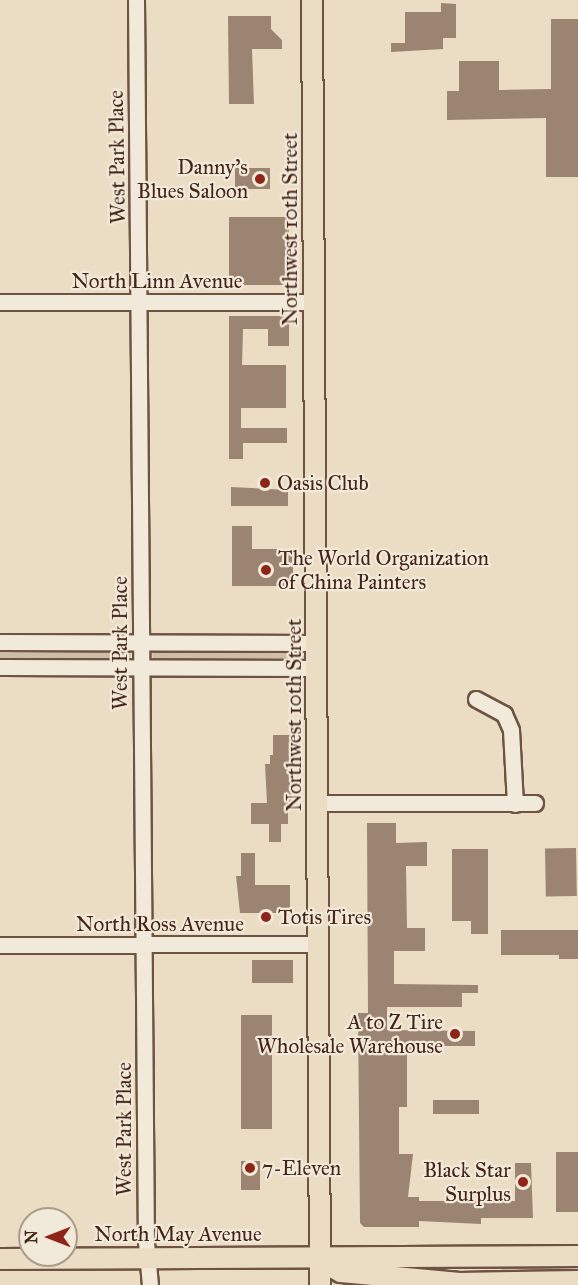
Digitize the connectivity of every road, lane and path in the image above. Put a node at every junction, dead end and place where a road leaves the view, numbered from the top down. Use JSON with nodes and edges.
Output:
{"nodes":[{"id":1,"x":136,"y":0,"type":"edge"},
{"id":2,"x":312,"y":0,"type":"edge"},
{"id":3,"x":0,"y":302,"type":"edge"},
{"id":4,"x":139,"y":302,"type":"junction"},
{"id":5,"x":315,"y":302,"type":"junction"},
{"id":6,"x":0,"y":642,"type":"edge"},
{"id":7,"x":141,"y":643,"type":"junction"},
{"id":8,"x":317,"y":643,"type":"junction"},
{"id":9,"x":0,"y":667,"type":"edge"},
{"id":10,"x":142,"y":668,"type":"junction"},
{"id":11,"x":318,"y":668,"type":"junction"},
{"id":12,"x":476,"y":699,"type":"dead end"},
{"id":13,"x":318,"y":803,"type":"junction"},
{"id":14,"x":535,"y":803,"type":"dead end"},
{"id":15,"x":515,"y":804,"type":"junction"},
{"id":16,"x":319,"y":944,"type":"junction"},
{"id":17,"x":0,"y":945,"type":"edge"},
{"id":18,"x":144,"y":946,"type":"junction"},
{"id":19,"x":578,"y":1256,"type":"edge"},
{"id":20,"x":148,"y":1258,"type":"junction"},
{"id":21,"x":489,"y":1258,"type":"junction"},
{"id":22,"x":0,"y":1259,"type":"edge"},
{"id":23,"x":320,"y":1260,"type":"junction"},
{"id":24,"x":374,"y":1280,"type":"edge"},
{"id":25,"x":578,"y":1281,"type":"edge"},
{"id":26,"x":489,"y":1284,"type":"edge"},
{"id":27,"x":150,"y":1285,"type":"edge"},
{"id":28,"x":320,"y":1285,"type":"edge"}],
"edges":[{"from":1,"to":4,"type":"street","name":"West Park Place"},
{"from":2,"to":5,"type":"main road","name":"Northwest 10th Street"},
{"from":3,"to":4,"type":"street","name":"North Linn Avenue"},
{"from":4,"to":5,"type":"street","name":"North Linn Avenue"},
{"from":4,"to":7,"type":"street","name":"West Park Place"},
{"from":5,"to":8,"type":"main road","name":"Northwest 10th Street"},
{"from":6,"to":7,"type":"street"},
{"from":7,"to":8,"type":"street"},
{"from":7,"to":10,"type":"street","name":"West Park Place"},
{"from":8,"to":11,"type":"main road","name":"Northwest 10th Street"},
{"from":9,"to":10,"type":"street"},
{"from":10,"to":11,"type":"street"},
{"from":10,"to":18,"type":"street","name":"West Park Place"},
{"from":11,"to":13,"type":"main road","name":"Northwest 10th Street"},
{"from":12,"to":15,"type":"street"},
{"from":13,"to":15,"type":"street"},
{"from":13,"to":16,"type":"main road","name":"Northwest 10th Street"},
{"from":14,"to":15,"type":"street"},
{"from":16,"to":18,"type":"street","name":"North Ross Avenue"},
{"from":16,"to":23,"type":"main road","name":"Northwest 10th Street"},
{"from":17,"to":18,"type":"street","name":"North Ross Avenue"},
{"from":18,"to":20,"type":"street","name":"West Park Place"},
{"from":19,"to":21,"type":"main road","name":"North May Avenue"},
{"from":20,"to":22,"type":"main road","name":"North May Avenue"},
{"from":20,"to":23,"type":"main road","name":"North May Avenue"},
{"from":20,"to":27,"type":"street","name":"West Park Place"},
{"from":21,"to":23,"type":"main road","name":"North May Avenue"},
{"from":21,"to":26,"type":"main road"},
{"from":23,"to":24,"type":"main road","name":"North May Avenue"},
{"from":23,"to":28,"type":"main road","name":"Northwest 10th Street"},
{"from":24,"to":26,"type":"main road","name":"North May Avenue"},
{"from":25,"to":26,"type":"main road","name":"North May Avenue"}]}
